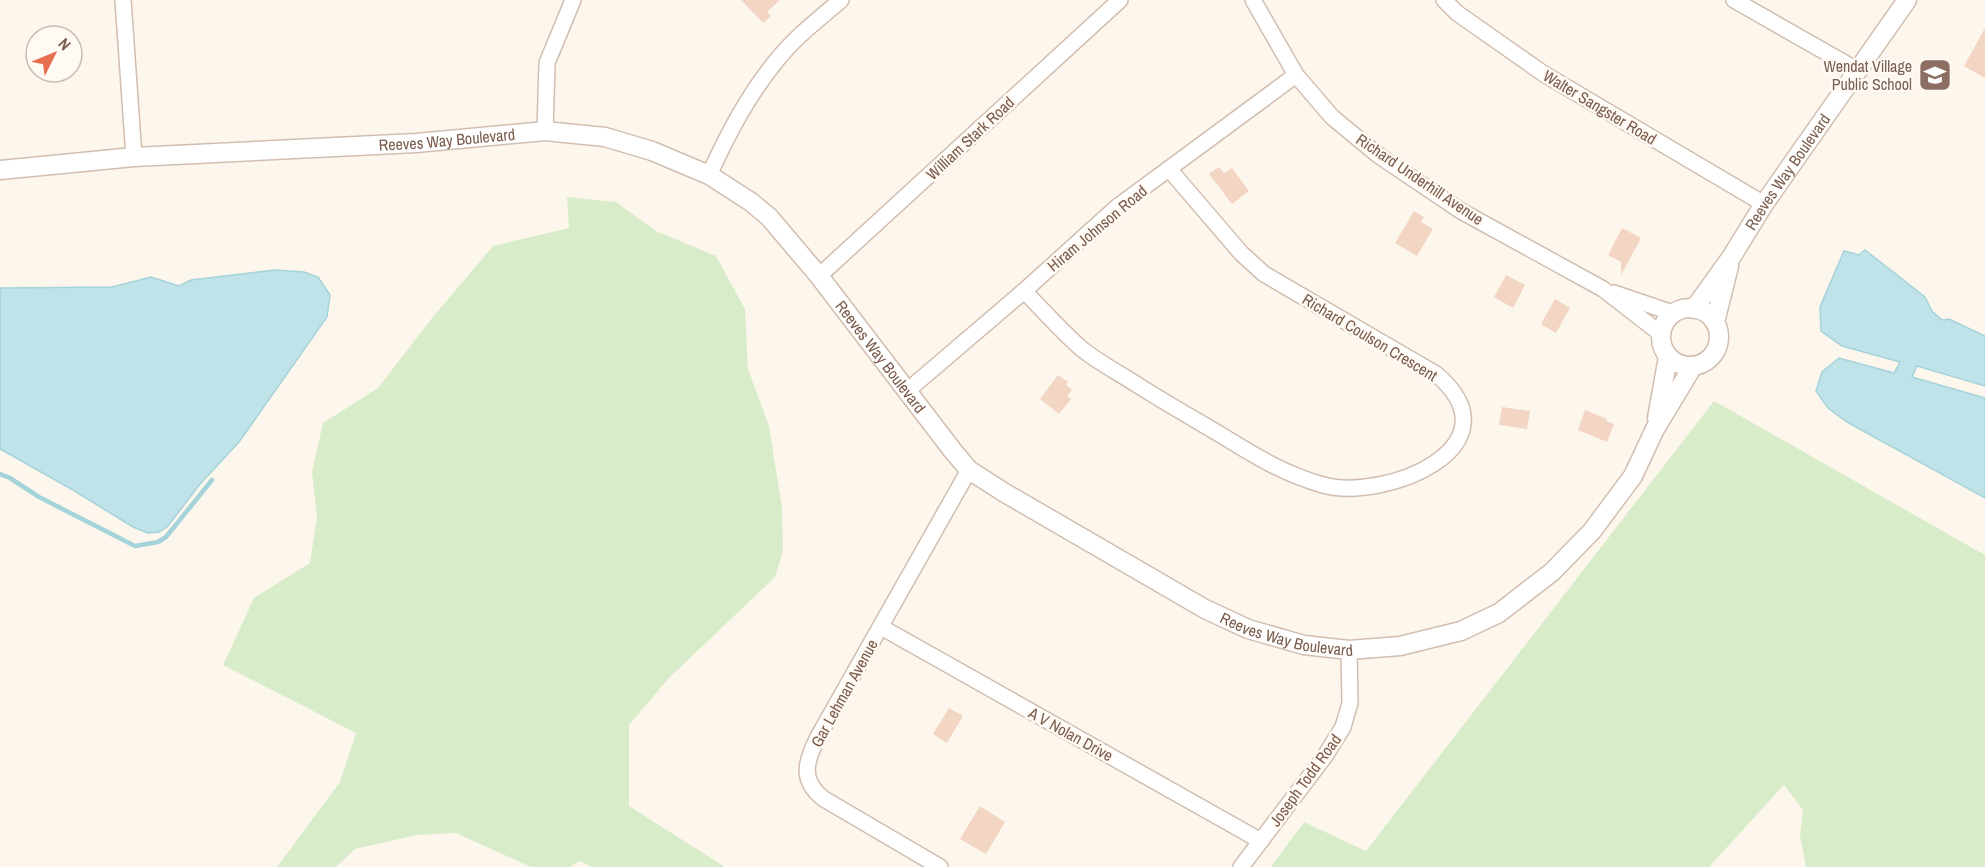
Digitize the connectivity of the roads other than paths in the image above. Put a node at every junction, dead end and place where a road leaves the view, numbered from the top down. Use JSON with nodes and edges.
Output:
{"nodes":[{"id":1,"x":123,"y":0,"type":"edge"},
{"id":2,"x":573,"y":0,"type":"edge"},
{"id":3,"x":841,"y":0,"type":"edge"},
{"id":4,"x":1120,"y":0,"type":"edge"},
{"id":5,"x":1253,"y":0,"type":"edge"},
{"id":6,"x":1444,"y":0,"type":"edge"},
{"id":7,"x":1734,"y":0,"type":"edge"},
{"id":8,"x":1908,"y":0,"type":"edge"},
{"id":9,"x":1857,"y":70,"type":"junction"},
{"id":10,"x":1296,"y":75,"type":"junction"},
{"id":11,"x":545,"y":131,"type":"junction"},
{"id":12,"x":134,"y":158,"type":"junction"},
{"id":13,"x":1169,"y":169,"type":"junction"},
{"id":14,"x":0,"y":170,"type":"edge"},
{"id":15,"x":709,"y":175,"type":"junction"},
{"id":16,"x":1764,"y":204,"type":"junction"},
{"id":17,"x":1732,"y":256,"type":"junction"},
{"id":18,"x":819,"y":276,"type":"junction"},
{"id":19,"x":1603,"y":289,"type":"junction"},
{"id":20,"x":1024,"y":291,"type":"junction"},
{"id":21,"x":1694,"y":309,"type":"junction"},
{"id":22,"x":1673,"y":314,"type":"junction"},
{"id":23,"x":1715,"y":322,"type":"junction"},
{"id":24,"x":1661,"y":334,"type":"junction"},
{"id":25,"x":1668,"y":357,"type":"junction"},
{"id":26,"x":1693,"y":366,"type":"junction"},
{"id":27,"x":907,"y":391,"type":"junction"},
{"id":28,"x":1655,"y":429,"type":"junction"},
{"id":29,"x":969,"y":470,"type":"junction"},
{"id":30,"x":881,"y":627,"type":"junction"},
{"id":31,"x":1349,"y":650,"type":"junction"},
{"id":32,"x":1261,"y":841,"type":"junction"},
{"id":33,"x":940,"y":867,"type":"edge"},
{"id":34,"x":1241,"y":867,"type":"edge"}],
"edges":[{"from":1,"to":12,"type":"street"},
{"from":2,"to":11,"type":"street"},
{"from":3,"to":15,"type":"street"},
{"from":4,"to":18,"type":"street","name":"William Stark Road"},
{"from":5,"to":10,"type":"street","name":"Richard Underhill Avenue"},
{"from":6,"to":16,"type":"street","name":"Walter Sangster Road"},
{"from":7,"to":9,"type":"street"},
{"from":8,"to":9,"type":"street","name":"Reeves Way Boulevard"},
{"from":9,"to":16,"type":"street","name":"Reeves Way Boulevard"},
{"from":10,"to":13,"type":"street","name":"Hiram Johnson Road"},
{"from":10,"to":19,"type":"street","name":"Richard Underhill Avenue"},
{"from":11,"to":12,"type":"street","name":"Reeves Way Boulevard"},
{"from":11,"to":15,"type":"street","name":"Reeves Way Boulevard"},
{"from":12,"to":14,"type":"street","name":"Reeves Way Boulevard"},
{"from":13,"to":20,"type":"street","name":"Hiram Johnson Road"},
{"from":13,"to":20,"type":"street","name":"Richard Coulson Crescent"},
{"from":15,"to":18,"type":"street","name":"Reeves Way Boulevard"},
{"from":16,"to":17,"type":"street","name":"Reeves Way Boulevard"},
{"from":17,"to":21,"type":"street","name":"Reeves Way Boulevard"},
{"from":17,"to":23,"type":"street","name":"Reeves Way Boulevard"},
{"from":18,"to":27,"type":"street","name":"Reeves Way Boulevard"},
{"from":19,"to":22,"type":"street","name":"Richard Underhill Avenue"},
{"from":19,"to":24,"type":"street","name":"Richard Underhill Avenue"},
{"from":20,"to":27,"type":"street","name":"Hiram Johnson Road"},
{"from":21,"to":22,"type":"street"},
{"from":21,"to":23,"type":"street"},
{"from":22,"to":24,"type":"street"},
{"from":23,"to":26,"type":"street"},
{"from":24,"to":25,"type":"street"},
{"from":25,"to":26,"type":"street"},
{"from":25,"to":28,"type":"street","name":"Reeves Way Boulevard"},
{"from":26,"to":28,"type":"street","name":"Reeves Way Boulevard"},
{"from":27,"to":29,"type":"street","name":"Reeves Way Boulevard"},
{"from":28,"to":31,"type":"street","name":"Reeves Way Boulevard"},
{"from":29,"to":30,"type":"street","name":"Gar Lehman Avenue"},
{"from":29,"to":31,"type":"street","name":"Reeves Way Boulevard"},
{"from":30,"to":32,"type":"street","name":"A V Nolan Drive"},
{"from":30,"to":33,"type":"street","name":"Gar Lehman Avenue"},
{"from":31,"to":32,"type":"street","name":"Joseph Todd Road"},
{"from":32,"to":34,"type":"street","name":"Joseph Todd Road"}]}
